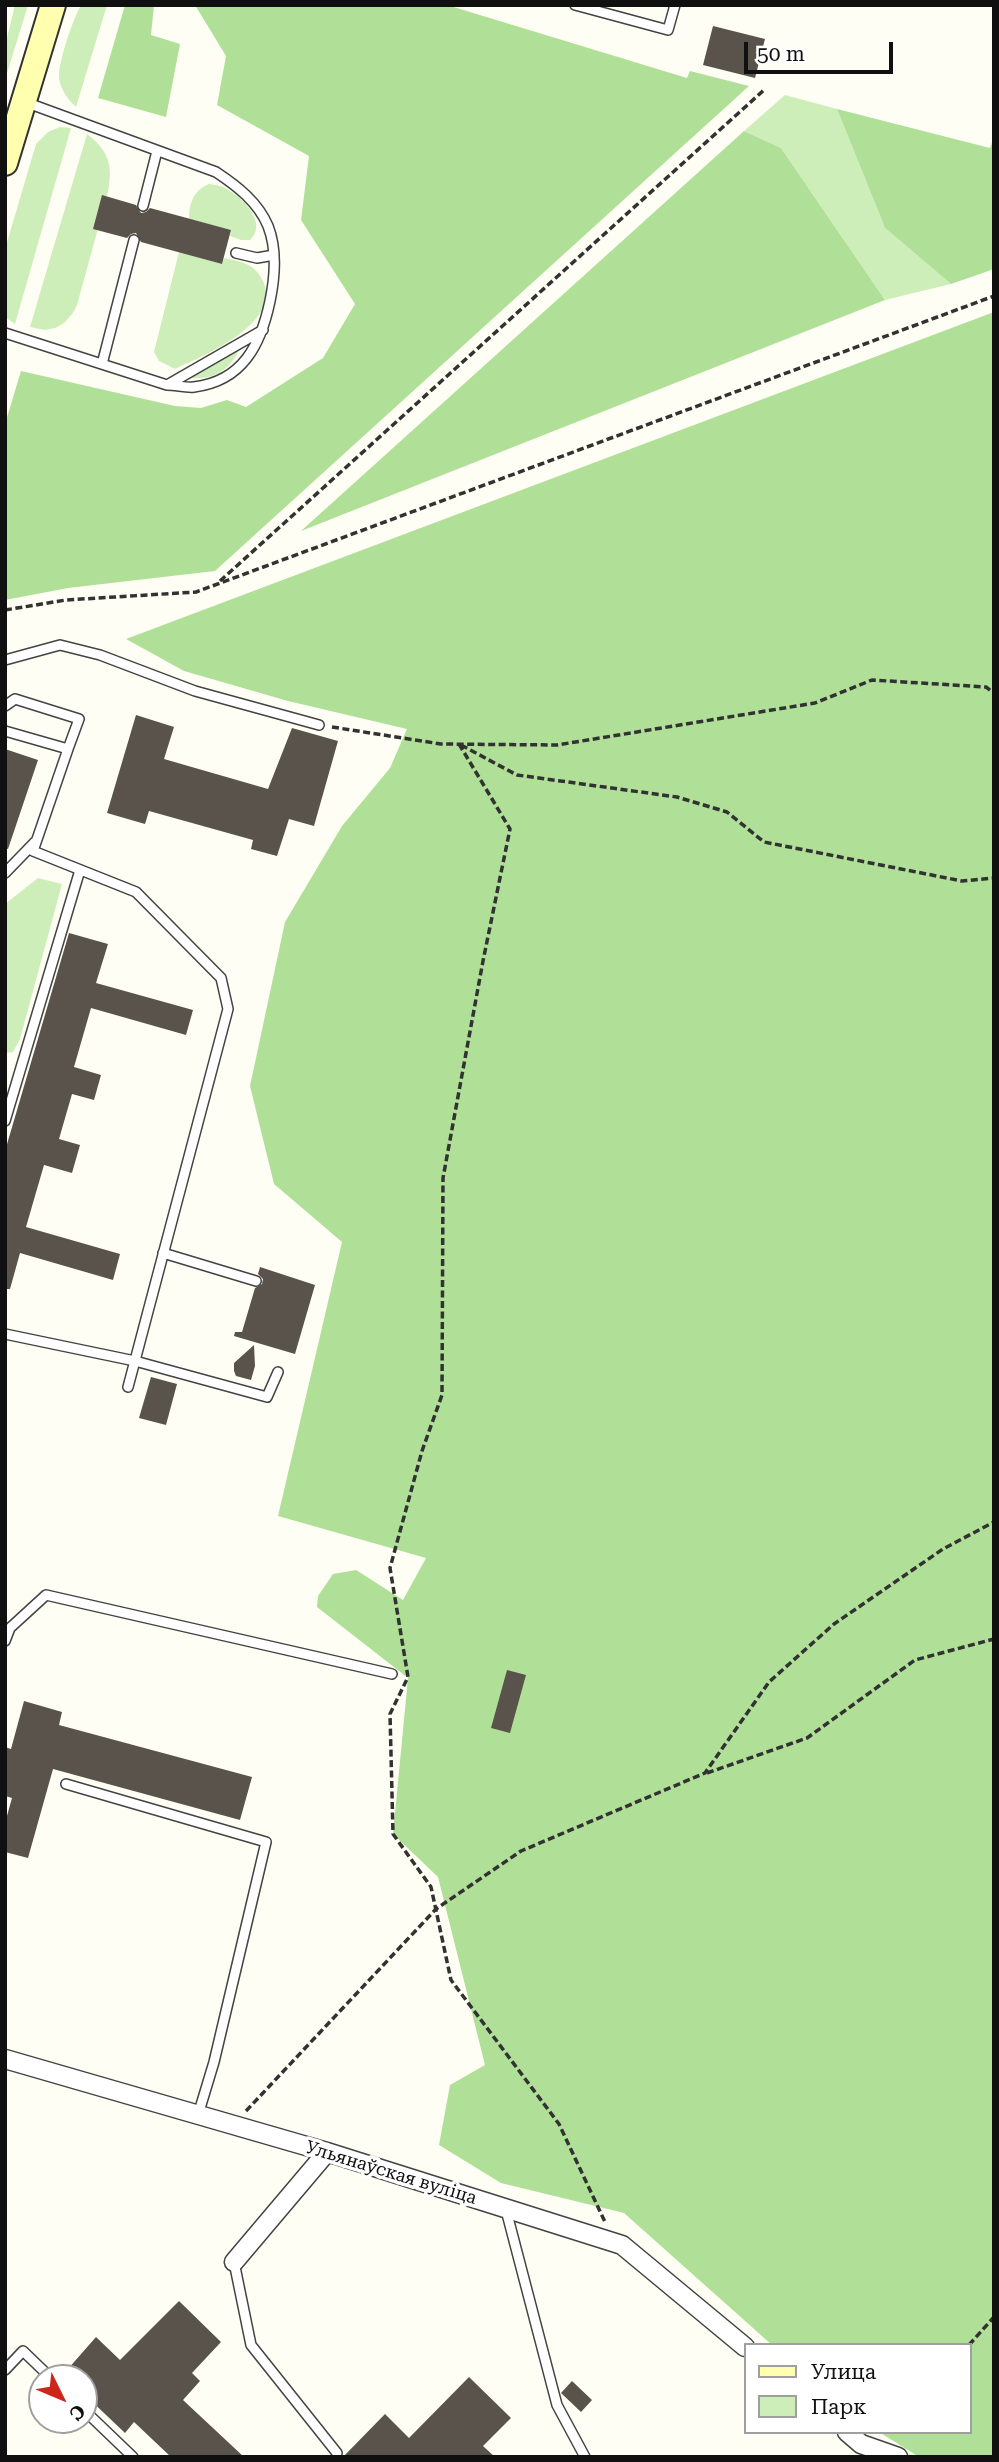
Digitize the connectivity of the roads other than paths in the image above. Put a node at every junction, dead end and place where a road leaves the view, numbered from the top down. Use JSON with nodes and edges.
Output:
{"nodes":[{"id":1,"x":53,"y":5,"type":"edge"},
{"id":2,"x":575,"y":5,"type":"edge"},
{"id":3,"x":675,"y":5,"type":"edge"},
{"id":4,"x":24,"y":102,"type":"junction"},
{"id":5,"x":157,"y":151,"type":"junction"},
{"id":6,"x":5,"y":163,"type":"edge"},
{"id":7,"x":143,"y":206,"type":"dead end"},
{"id":8,"x":134,"y":240,"type":"dead end"},
{"id":9,"x":236,"y":253,"type":"dead end"},
{"id":10,"x":274,"y":255,"type":"junction"},
{"id":11,"x":264,"y":330,"type":"junction"},
{"id":12,"x":5,"y":332,"type":"edge"},
{"id":13,"x":102,"y":363,"type":"junction"},
{"id":14,"x":167,"y":385,"type":"junction"},
{"id":15,"x":5,"y":660,"type":"edge"},
{"id":16,"x":5,"y":706,"type":"edge"},
{"id":17,"x":319,"y":724,"type":"road end"},
{"id":18,"x":5,"y":731,"type":"edge"},
{"id":19,"x":68,"y":749,"type":"junction"},
{"id":20,"x":36,"y":840,"type":"junction"},
{"id":21,"x":80,"y":870,"type":"junction"},
{"id":22,"x":5,"y":873,"type":"edge"},
{"id":23,"x":5,"y":1121,"type":"edge"},
{"id":24,"x":163,"y":1253,"type":"junction"},
{"id":25,"x":256,"y":1281,"type":"dead end"},
{"id":26,"x":5,"y":1334,"type":"edge"},
{"id":27,"x":135,"y":1362,"type":"junction"},
{"id":28,"x":278,"y":1372,"type":"dead end"},
{"id":29,"x":128,"y":1387,"type":"dead end"},
{"id":30,"x":5,"y":1641,"type":"edge"},
{"id":31,"x":392,"y":1674,"type":"dead end"},
{"id":32,"x":66,"y":1784,"type":"dead end"},
{"id":33,"x":5,"y":2059,"type":"edge"},
{"id":34,"x":198,"y":2115,"type":"junction"},
{"id":35,"x":327,"y":2152,"type":"junction"},
{"id":36,"x":506,"y":2208,"type":"junction"},
{"id":37,"x":234,"y":2262,"type":"joint"},
{"id":38,"x":744,"y":2346,"type":"edge"},
{"id":39,"x":36,"y":2364,"type":"edge"},
{"id":40,"x":5,"y":2370,"type":"edge"},
{"id":41,"x":98,"y":2423,"type":"edge"},
{"id":42,"x":849,"y":2434,"type":"edge"},
{"id":43,"x":337,"y":2456,"type":"edge"},
{"id":44,"x":133,"y":2457,"type":"edge"},
{"id":45,"x":585,"y":2457,"type":"edge"},
{"id":46,"x":898,"y":2457,"type":"edge"}],
"edges":[{"from":1,"to":4,"type":"main road"},
{"from":2,"to":3,"type":"lane"},
{"from":4,"to":5,"type":"lane"},
{"from":4,"to":6,"type":"main road"},
{"from":5,"to":7,"type":"lane"},
{"from":5,"to":10,"type":"lane"},
{"from":8,"to":13,"type":"lane"},
{"from":9,"to":10,"type":"lane"},
{"from":10,"to":11,"type":"lane"},
{"from":11,"to":14,"type":"lane"},
{"from":11,"to":14,"type":"lane"},
{"from":12,"to":13,"type":"lane"},
{"from":13,"to":14,"type":"lane"},
{"from":15,"to":17,"type":"lane"},
{"from":16,"to":19,"type":"lane"},
{"from":18,"to":19,"type":"lane"},
{"from":19,"to":20,"type":"lane"},
{"from":20,"to":21,"type":"lane"},
{"from":20,"to":22,"type":"lane"},
{"from":21,"to":23,"type":"lane"},
{"from":21,"to":24,"type":"lane"},
{"from":24,"to":25,"type":"lane"},
{"from":24,"to":27,"type":"lane"},
{"from":26,"to":27,"type":"lane"},
{"from":27,"to":28,"type":"lane"},
{"from":27,"to":29,"type":"lane"},
{"from":30,"to":31,"type":"lane"},
{"from":32,"to":34,"type":"lane"},
{"from":33,"to":34,"type":"street","name":"Ульянаўская вуліца"},
{"from":34,"to":35,"type":"street","name":"Ульянаўская вуліца"},
{"from":35,"to":36,"type":"street","name":"Ульянаўская вуліца"},
{"from":35,"to":37,"type":"street"},
{"from":36,"to":38,"type":"street","name":"Ульянаўская вуліца"},
{"from":36,"to":45,"type":"lane"},
{"from":37,"to":43,"type":"lane"},
{"from":39,"to":40,"type":"lane"},
{"from":41,"to":44,"type":"lane"},
{"from":42,"to":46,"type":"street"}]}
